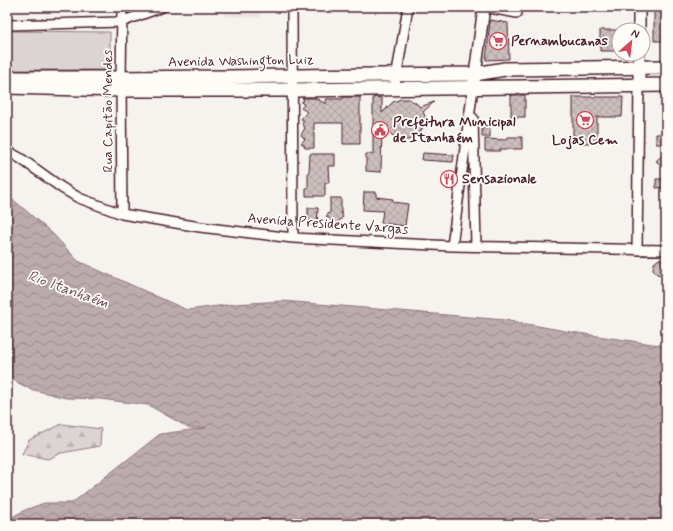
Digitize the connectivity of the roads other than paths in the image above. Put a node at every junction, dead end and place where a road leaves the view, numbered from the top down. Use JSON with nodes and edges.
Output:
{"nodes":[{"id":1,"x":122,"y":7,"type":"edge"},
{"id":2,"x":162,"y":7,"type":"edge"},
{"id":3,"x":292,"y":7,"type":"edge"},
{"id":4,"x":408,"y":7,"type":"edge"},
{"id":5,"x":484,"y":7,"type":"edge"},
{"id":6,"x":639,"y":7,"type":"edge"},
{"id":7,"x":517,"y":13,"type":"dead end"},
{"id":8,"x":121,"y":22,"type":"junction"},
{"id":9,"x":639,"y":22,"type":"edge"},
{"id":10,"x":7,"y":25,"type":"edge"},
{"id":11,"x":640,"y":62,"type":"edge"},
{"id":12,"x":640,"y":67,"type":"junction"},
{"id":13,"x":666,"y":67,"type":"edge"},
{"id":14,"x":475,"y":74,"type":"junction"},
{"id":15,"x":293,"y":75,"type":"junction"},
{"id":16,"x":396,"y":75,"type":"junction"},
{"id":17,"x":7,"y":78,"type":"edge"},
{"id":18,"x":121,"y":84,"type":"junction"},
{"id":19,"x":639,"y":85,"type":"junction"},
{"id":20,"x":666,"y":85,"type":"edge"},
{"id":21,"x":7,"y":87,"type":"edge"},
{"id":22,"x":473,"y":88,"type":"junction"},
{"id":23,"x":293,"y":90,"type":"junction"},
{"id":24,"x":394,"y":90,"type":"junction"},
{"id":25,"x":7,"y":151,"type":"edge"},
{"id":26,"x":122,"y":214,"type":"junction"},
{"id":27,"x":293,"y":238,"type":"junction"},
{"id":28,"x":452,"y":246,"type":"junction"},
{"id":29,"x":476,"y":246,"type":"junction"},
{"id":30,"x":637,"y":250,"type":"junction"},
{"id":31,"x":666,"y":250,"type":"edge"}],
"edges":[{"from":1,"to":8,"type":"street","name":"Rua Capitão Mendes"},
{"from":2,"to":8,"type":"street"},
{"from":3,"to":15,"type":"street"},
{"from":4,"to":16,"type":"street"},
{"from":5,"to":7,"type":"street"},
{"from":5,"to":14,"type":"street"},
{"from":6,"to":9,"type":"street"},
{"from":8,"to":10,"type":"street"},
{"from":8,"to":18,"type":"street","name":"Rua Capitão Mendes"},
{"from":11,"to":12,"type":"street"},
{"from":12,"to":13,"type":"main road","name":"Avenida Washington Luiz"},
{"from":12,"to":14,"type":"main road","name":"Avenida Washington Luiz"},
{"from":12,"to":19,"type":"street"},
{"from":14,"to":16,"type":"main road","name":"Avenida Washington Luiz"},
{"from":14,"to":22,"type":"street"},
{"from":15,"to":16,"type":"main road","name":"Avenida Washington Luiz"},
{"from":15,"to":18,"type":"main road","name":"Avenida Washington Luiz"},
{"from":15,"to":23,"type":"street"},
{"from":16,"to":24,"type":"street"},
{"from":17,"to":18,"type":"main road","name":"Avenida Washington Luiz"},
{"from":18,"to":21,"type":"main road","name":"Avenida Washington Luiz"},
{"from":18,"to":23,"type":"main road","name":"Avenida Washington Luiz"},
{"from":18,"to":26,"type":"street","name":"Rua Capitão Mendes"},
{"from":19,"to":20,"type":"main road","name":"Avenida Washington Luiz"},
{"from":19,"to":22,"type":"main road","name":"Avenida Washington Luiz"},
{"from":19,"to":30,"type":"street"},
{"from":22,"to":24,"type":"main road","name":"Avenida Washington Luiz"},
{"from":22,"to":28,"type":"street"},
{"from":22,"to":29,"type":"street"},
{"from":23,"to":24,"type":"main road","name":"Avenida Washington Luiz"},
{"from":23,"to":27,"type":"street"},
{"from":25,"to":26,"type":"street","name":"Avenida Presidente Vargas"},
{"from":26,"to":27,"type":"street","name":"Avenida Presidente Vargas"},
{"from":27,"to":28,"type":"street","name":"Avenida Presidente Vargas"},
{"from":28,"to":29,"type":"street","name":"Avenida Presidente Vargas"},
{"from":29,"to":30,"type":"street","name":"Avenida Presidente Vargas"},
{"from":30,"to":31,"type":"street","name":"Avenida Presidente Vargas"}]}
